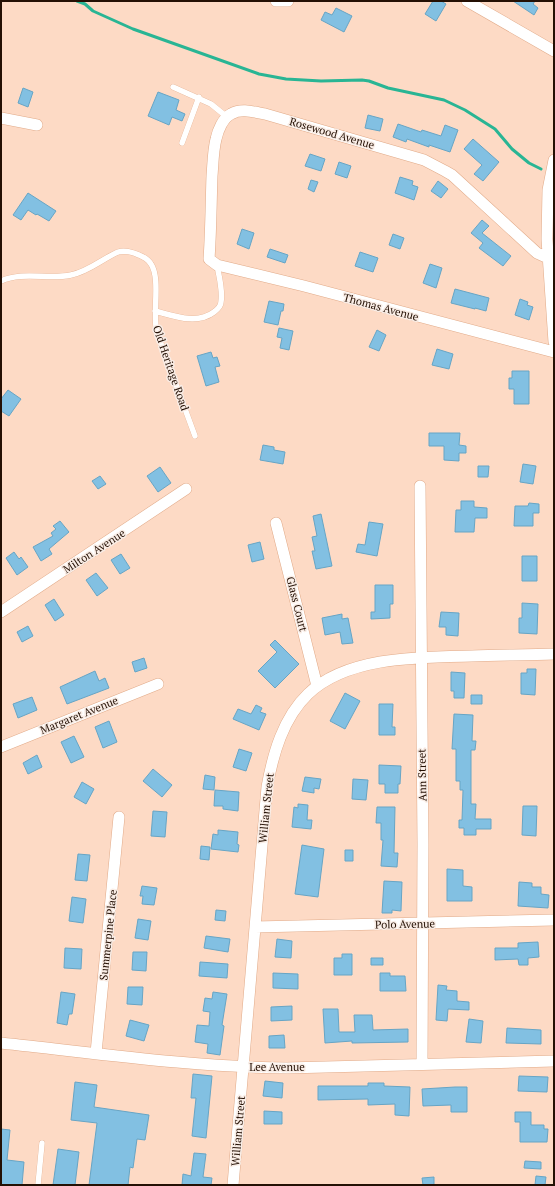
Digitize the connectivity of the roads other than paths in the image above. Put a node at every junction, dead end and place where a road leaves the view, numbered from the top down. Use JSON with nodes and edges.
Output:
{"nodes":[{"id":1,"x":469,"y":1,"type":"edge"},
{"id":2,"x":554,"y":51,"type":"edge"},
{"id":3,"x":173,"y":87,"type":"dead end"},
{"id":4,"x":199,"y":97,"type":"junction"},
{"id":5,"x":1,"y":118,"type":"edge"},
{"id":6,"x":227,"y":118,"type":"junction"},
{"id":7,"x":37,"y":125,"type":"dead end"},
{"id":8,"x":182,"y":143,"type":"dead end"},
{"id":9,"x":554,"y":160,"type":"edge"},
{"id":10,"x":548,"y":258,"type":"junction"},
{"id":11,"x":213,"y":262,"type":"junction"},
{"id":12,"x":1,"y":281,"type":"edge"},
{"id":13,"x":155,"y":311,"type":"junction"},
{"id":14,"x":554,"y":342,"type":"edge"},
{"id":15,"x":554,"y":352,"type":"edge"},
{"id":16,"x":195,"y":436,"type":"dead end"},
{"id":17,"x":420,"y":486,"type":"dead end"},
{"id":18,"x":186,"y":489,"type":"dead end"},
{"id":19,"x":276,"y":523,"type":"dead end"},
{"id":20,"x":1,"y":612,"type":"edge"},
{"id":21,"x":554,"y":654,"type":"edge"},
{"id":22,"x":421,"y":657,"type":"junction"},
{"id":23,"x":158,"y":684,"type":"dead end"},
{"id":24,"x":317,"y":686,"type":"junction"},
{"id":25,"x":1,"y":747,"type":"edge"},
{"id":26,"x":120,"y":817,"type":"dead end"},
{"id":27,"x":554,"y":920,"type":"edge"},
{"id":28,"x":423,"y":923,"type":"junction"},
{"id":29,"x":255,"y":927,"type":"junction"},
{"id":30,"x":1,"y":1043,"type":"edge"},
{"id":31,"x":96,"y":1053,"type":"junction"},
{"id":32,"x":554,"y":1061,"type":"edge"},
{"id":33,"x":422,"y":1064,"type":"junction"},
{"id":34,"x":243,"y":1067,"type":"junction"},
{"id":35,"x":42,"y":1143,"type":"dead end"},
{"id":36,"x":38,"y":1185,"type":"edge"},
{"id":37,"x":233,"y":1185,"type":"edge"}],
"edges":[{"from":1,"to":2,"type":"street"},
{"from":3,"to":4,"type":"lane"},
{"from":4,"to":6,"type":"lane"},
{"from":4,"to":8,"type":"lane"},
{"from":5,"to":7,"type":"street"},
{"from":6,"to":10,"type":"street","name":"Rosewood Avenue"},
{"from":6,"to":11,"type":"street"},
{"from":9,"to":10,"type":"street"},
{"from":10,"to":14,"type":"street"},
{"from":11,"to":13,"type":"lane"},
{"from":11,"to":15,"type":"street","name":"Thomas Avenue"},
{"from":12,"to":13,"type":"lane","name":"Old Heritage Road"},
{"from":13,"to":16,"type":"lane","name":"Old Heritage Road"},
{"from":17,"to":22,"type":"street","name":"Ann Street"},
{"from":18,"to":20,"type":"street","name":"Milton Avenue"},
{"from":19,"to":24,"type":"street","name":"Glass Court"},
{"from":21,"to":22,"type":"street","name":"William Street"},
{"from":22,"to":24,"type":"street","name":"William Street"},
{"from":22,"to":28,"type":"street","name":"Ann Street"},
{"from":23,"to":25,"type":"street","name":"Margaret Avenue"},
{"from":24,"to":29,"type":"street","name":"William Street"},
{"from":26,"to":31,"type":"street","name":"Summerpine Place"},
{"from":27,"to":28,"type":"street","name":"Polo Avenue"},
{"from":28,"to":29,"type":"street","name":"Polo Avenue"},
{"from":28,"to":33,"type":"street","name":"Ann Street"},
{"from":29,"to":34,"type":"street","name":"William Street"},
{"from":30,"to":31,"type":"street","name":"Lee Avenue"},
{"from":31,"to":34,"type":"street","name":"Lee Avenue"},
{"from":32,"to":33,"type":"street","name":"Lee Avenue"},
{"from":33,"to":34,"type":"street","name":"Lee Avenue"},
{"from":34,"to":37,"type":"street","name":"William Street"},
{"from":35,"to":36,"type":"lane"}]}
